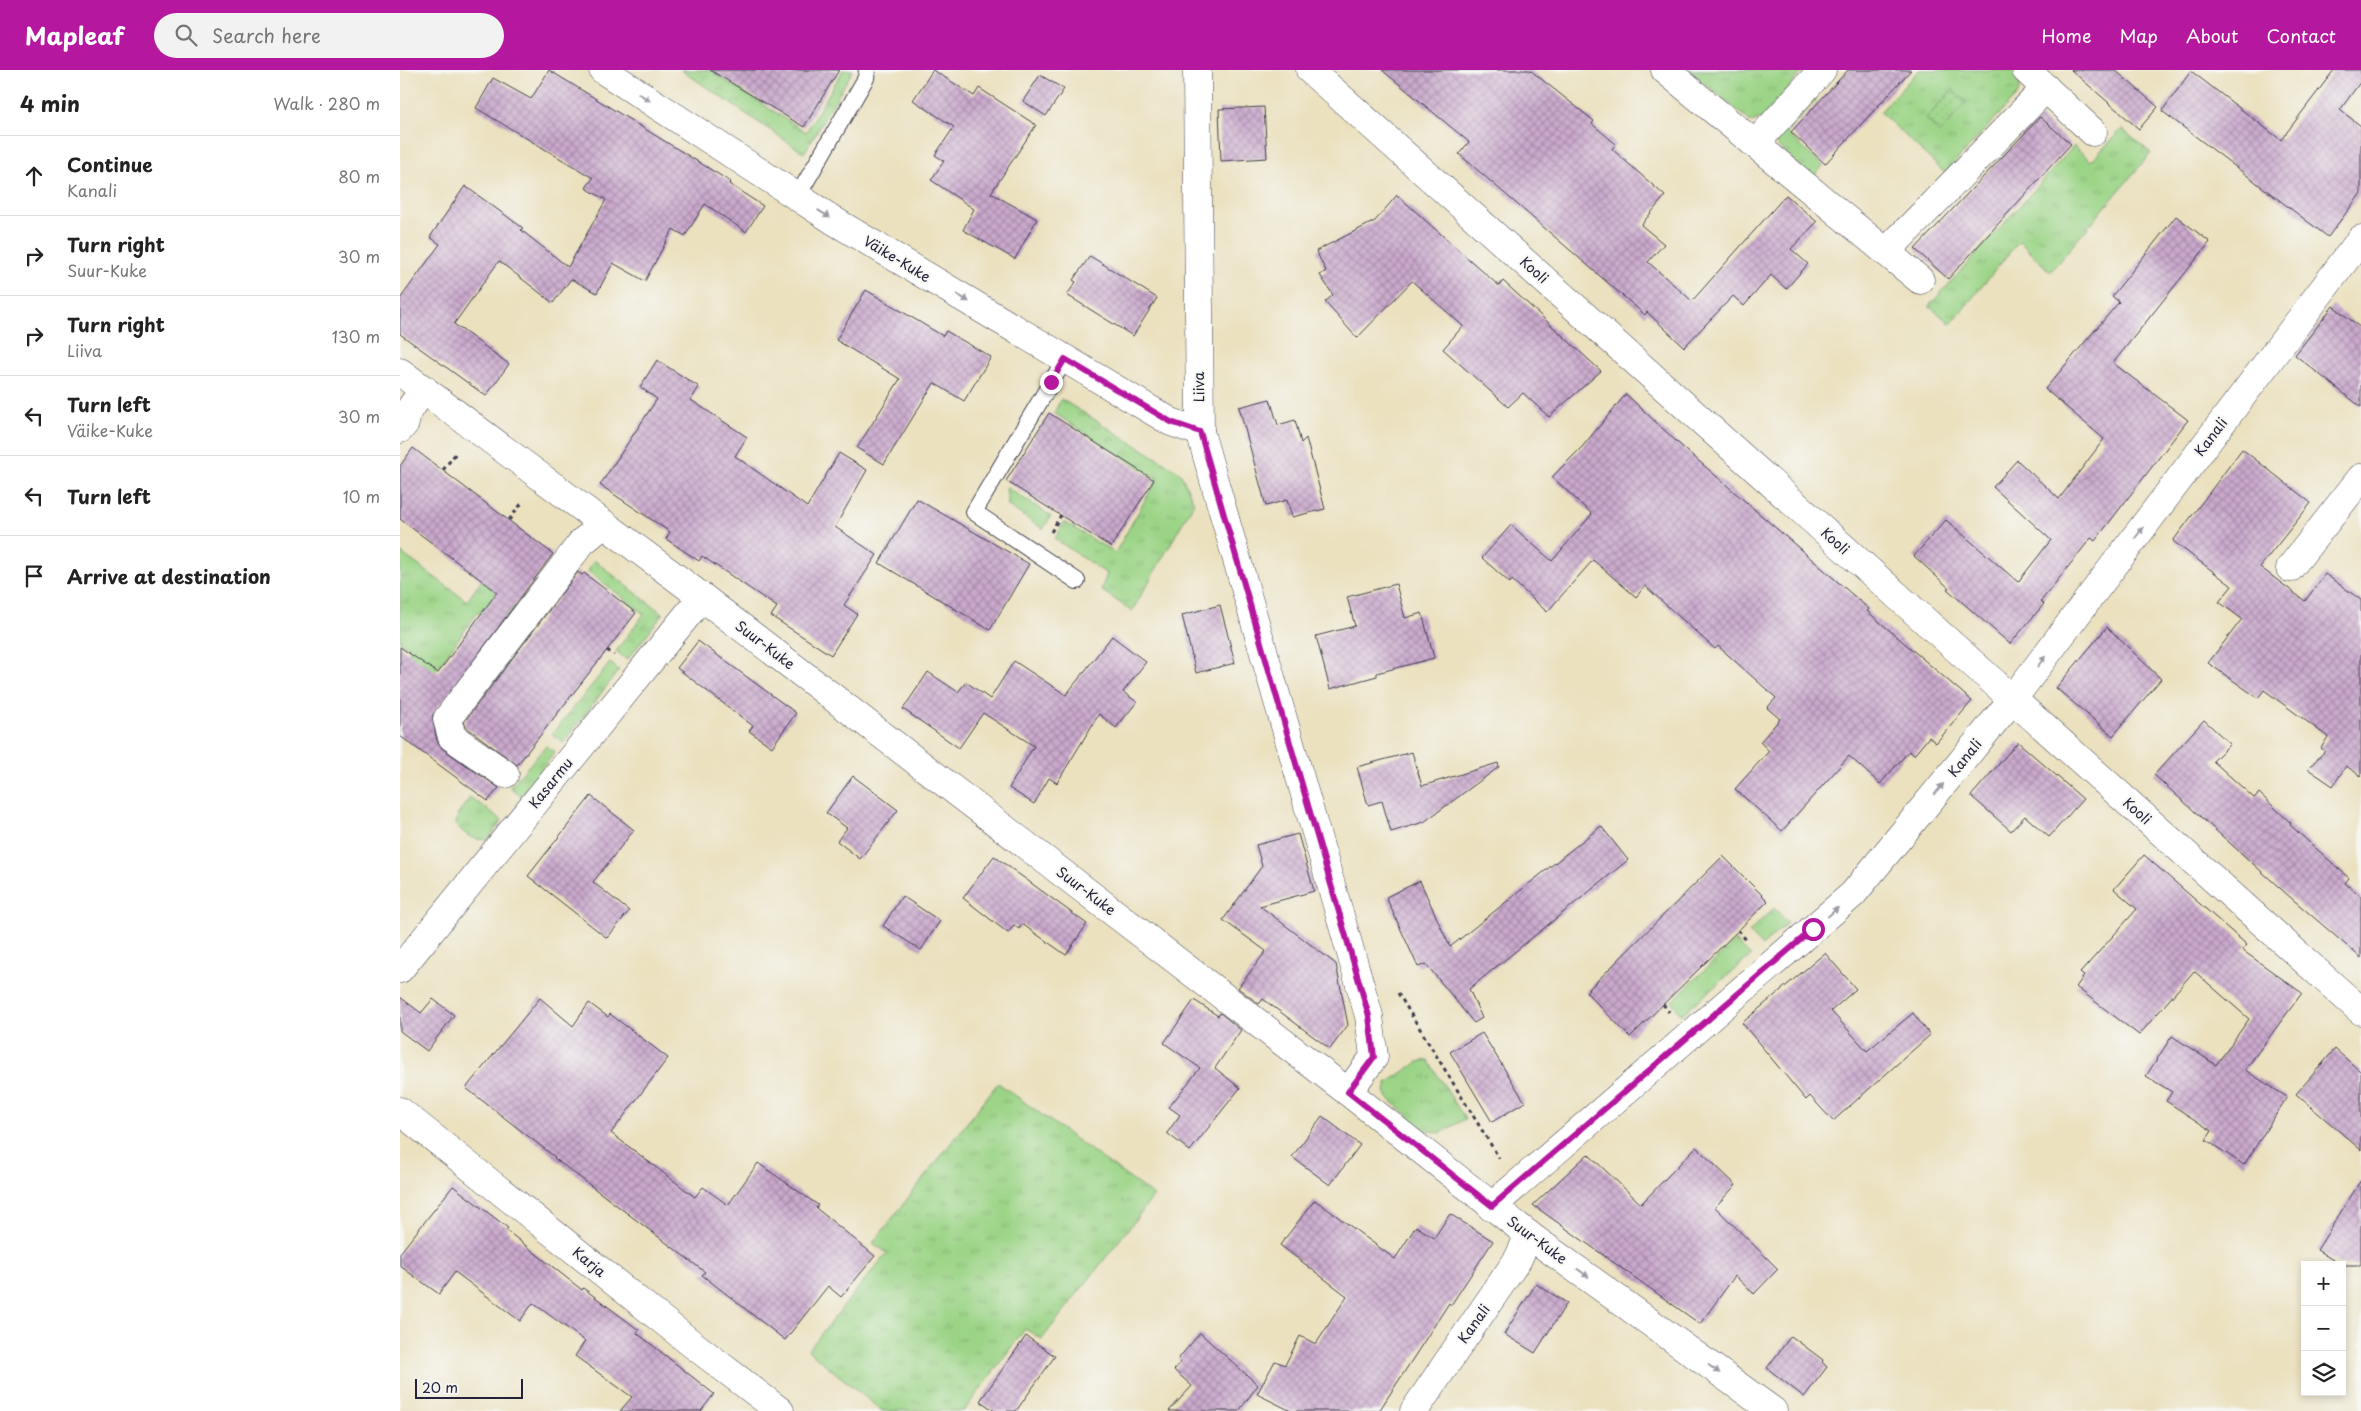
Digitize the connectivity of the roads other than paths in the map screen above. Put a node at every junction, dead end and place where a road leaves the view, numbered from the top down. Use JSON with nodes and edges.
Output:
{"nodes":[{"id":1,"x":603,"y":70,"type":"edge"},
{"id":2,"x":867,"y":70,"type":"edge"},
{"id":3,"x":1197,"y":70,"type":"edge"},
{"id":4,"x":1310,"y":70,"type":"edge"},
{"id":5,"x":1665,"y":70,"type":"edge"},
{"id":6,"x":1822,"y":70,"type":"edge"},
{"id":7,"x":2026,"y":70,"type":"edge"},
{"id":8,"x":2046,"y":88,"type":"junction"},
{"id":9,"x":2093,"y":132,"type":"dead end"},
{"id":10,"x":1755,"y":144,"type":"junction"},
{"id":11,"x":797,"y":197,"type":"junction"},
{"id":12,"x":2361,"y":239,"type":"edge"},
{"id":13,"x":1886,"y":252,"type":"junction"},
{"id":14,"x":1920,"y":280,"type":"dead end"},
{"id":15,"x":1065,"y":359,"type":"junction"},
{"id":16,"x":400,"y":372,"type":"edge"},
{"id":17,"x":424,"y":389,"type":"junction"},
{"id":18,"x":400,"y":429,"type":"edge"},
{"id":19,"x":1200,"y":432,"type":"junction"},
{"id":20,"x":2361,"y":478,"type":"edge"},
{"id":21,"x":604,"y":524,"type":"junction"},
{"id":22,"x":2290,"y":568,"type":"dead end"},
{"id":23,"x":1077,"y":581,"type":"dead end"},
{"id":24,"x":702,"y":597,"type":"junction"},
{"id":25,"x":2012,"y":700,"type":"junction"},
{"id":26,"x":505,"y":774,"type":"dead end"},
{"id":27,"x":400,"y":969,"type":"edge"},
{"id":28,"x":2361,"y":1011,"type":"edge"},
{"id":29,"x":1348,"y":1092,"type":"junction"},
{"id":30,"x":400,"y":1111,"type":"edge"},
{"id":31,"x":1492,"y":1206,"type":"junction"},
{"id":32,"x":1529,"y":1235,"type":"junction"},
{"id":33,"x":780,"y":1411,"type":"edge"},
{"id":34,"x":1414,"y":1411,"type":"edge"},
{"id":35,"x":1773,"y":1411,"type":"edge"}],
"edges":[{"from":1,"to":11,"type":"street","name":"Väike-Kuke","one_way":true},
{"from":2,"to":11,"type":"lane"},
{"from":3,"to":19,"type":"street","name":"Liiva"},
{"from":4,"to":25,"type":"street","name":"Kooli"},
{"from":5,"to":10,"type":"street"},
{"from":6,"to":10,"type":"street"},
{"from":7,"to":8,"type":"street"},
{"from":8,"to":9,"type":"street"},
{"from":8,"to":13,"type":"street"},
{"from":10,"to":13,"type":"street"},
{"from":11,"to":15,"type":"street","name":"Väike-Kuke","one_way":true},
{"from":25,"to":12,"type":"street","name":"Kanali","one_way":true},
{"from":13,"to":14,"type":"street"},
{"from":15,"to":19,"type":"street","name":"Väike-Kuke"},
{"from":15,"to":23,"type":"lane"},
{"from":16,"to":17,"type":"street","name":"Suur-Kuke"},
{"from":17,"to":18,"type":"street"},
{"from":17,"to":21,"type":"street","name":"Suur-Kuke"},
{"from":19,"to":29,"type":"street","name":"Liiva"},
{"from":20,"to":22,"type":"street"},
{"from":21,"to":24,"type":"street","name":"Suur-Kuke"},
{"from":21,"to":26,"type":"street"},
{"from":24,"to":27,"type":"street","name":"Kasarmu"},
{"from":24,"to":29,"type":"street","name":"Suur-Kuke"},
{"from":25,"to":28,"type":"street","name":"Kooli"},
{"from":31,"to":25,"type":"street","name":"Kanali","one_way":true},
{"from":29,"to":31,"type":"street","name":"Suur-Kuke"},
{"from":30,"to":33,"type":"street","name":"Karja"},
{"from":31,"to":32,"type":"street","name":"Suur-Kuke"},
{"from":32,"to":34,"type":"street","name":"Kanali"},
{"from":32,"to":35,"type":"street","name":"Suur-Kuke","one_way":true}]}
